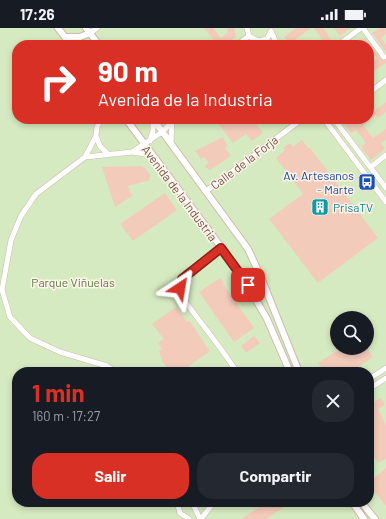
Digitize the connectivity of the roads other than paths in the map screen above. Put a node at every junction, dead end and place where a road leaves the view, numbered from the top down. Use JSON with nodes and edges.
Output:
{"nodes":[{"id":1,"x":58,"y":28,"type":"edge"},
{"id":2,"x":86,"y":28,"type":"edge"},
{"id":3,"x":97,"y":28,"type":"edge"},
{"id":4,"x":247,"y":28,"type":"edge"},
{"id":5,"x":362,"y":28,"type":"edge"},
{"id":6,"x":272,"y":29,"type":"edge"},
{"id":7,"x":90,"y":33,"type":"junction"},
{"id":8,"x":250,"y":36,"type":"junction"},
{"id":9,"x":65,"y":37,"type":"junction"},
{"id":10,"x":67,"y":40,"type":"edge"},
{"id":11,"x":95,"y":40,"type":"edge"},
{"id":12,"x":244,"y":40,"type":"edge"},
{"id":13,"x":255,"y":40,"type":"edge"},
{"id":14,"x":263,"y":40,"type":"edge"},
{"id":15,"x":275,"y":40,"type":"edge"},
{"id":16,"x":345,"y":40,"type":"edge"},
{"id":17,"x":371,"y":40,"type":"edge"},
{"id":18,"x":374,"y":44,"type":"edge"},
{"id":19,"x":384,"y":57,"type":"dead end"},
{"id":20,"x":386,"y":80,"type":"edge"},
{"id":21,"x":374,"y":89,"type":"edge"},
{"id":22,"x":99,"y":124,"type":"edge"},
{"id":23,"x":130,"y":124,"type":"edge"},
{"id":24,"x":153,"y":124,"type":"edge"},
{"id":25,"x":156,"y":124,"type":"edge"},
{"id":26,"x":168,"y":124,"type":"edge"},
{"id":27,"x":172,"y":124,"type":"edge"},
{"id":28,"x":295,"y":124,"type":"edge"},
{"id":29,"x":328,"y":124,"type":"edge"},
{"id":30,"x":339,"y":124,"type":"edge"},
{"id":31,"x":162,"y":132,"type":"junction"},
{"id":32,"x":96,"y":136,"type":"junction"},
{"id":33,"x":150,"y":141,"type":"junction"},
{"id":34,"x":171,"y":143,"type":"junction"},
{"id":35,"x":144,"y":144,"type":"junction"},
{"id":36,"x":132,"y":152,"type":"junction"},
{"id":37,"x":108,"y":154,"type":"junction"},
{"id":38,"x":152,"y":155,"type":"junction"},
{"id":39,"x":386,"y":155,"type":"edge"},
{"id":40,"x":85,"y":157,"type":"junction"},
{"id":41,"x":371,"y":167,"type":"junction"},
{"id":42,"x":386,"y":188,"type":"edge"},
{"id":43,"x":206,"y":191,"type":"junction"},
{"id":44,"x":386,"y":202,"type":"edge"},
{"id":45,"x":221,"y":248,"type":"junction"},
{"id":46,"x":108,"y":367,"type":"edge"},
{"id":47,"x":233,"y":367,"type":"edge"},
{"id":48,"x":288,"y":367,"type":"edge"},
{"id":49,"x":297,"y":367,"type":"edge"},
{"id":50,"x":386,"y":368,"type":"edge"},
{"id":51,"x":374,"y":376,"type":"edge"},
{"id":52,"x":386,"y":378,"type":"edge"},
{"id":53,"x":374,"y":386,"type":"edge"},
{"id":54,"x":178,"y":507,"type":"edge"},
{"id":55,"x":194,"y":507,"type":"edge"},
{"id":56,"x":210,"y":507,"type":"edge"},
{"id":57,"x":356,"y":507,"type":"edge"},
{"id":58,"x":365,"y":507,"type":"edge"},
{"id":59,"x":188,"y":519,"type":"edge"},
{"id":60,"x":200,"y":519,"type":"edge"},
{"id":61,"x":364,"y":519,"type":"edge"},
{"id":62,"x":375,"y":519,"type":"edge"}],
"edges":[{"from":1,"to":9,"type":"street"},
{"from":2,"to":7,"type":"street"},
{"from":3,"to":7,"type":"street"},
{"from":4,"to":8,"type":"street"},
{"from":5,"to":16,"type":"street"},
{"from":5,"to":17,"type":"street"},
{"from":6,"to":14,"type":"street"},
{"from":6,"to":15,"type":"street"},
{"from":7,"to":9,"type":"street"},
{"from":7,"to":11,"type":"street"},
{"from":8,"to":12,"type":"street"},
{"from":8,"to":13,"type":"street"},
{"from":9,"to":10,"type":"street"},
{"from":18,"to":19,"type":"street"},
{"from":20,"to":21,"type":"street"},
{"from":22,"to":32,"type":"street"},
{"from":23,"to":35,"type":"street","name":"Avenida de la Industria"},
{"from":24,"to":33,"type":"street"},
{"from":25,"to":31,"type":"street","name":"Avenida de la Industria"},
{"from":26,"to":31,"type":"street"},
{"from":27,"to":34,"type":"street"},
{"from":28,"to":43,"type":"street","name":"Calle de la Forja"},
{"from":29,"to":44,"type":"street"},
{"from":30,"to":41,"type":"street"},
{"from":31,"to":33,"type":"street"},
{"from":31,"to":34,"type":"street","name":"Avenida de la Industria"},
{"from":32,"to":37,"type":"street"},
{"from":32,"to":40,"type":"street"},
{"from":33,"to":35,"type":"street"},
{"from":34,"to":43,"type":"street","name":"Avenida de la Industria"},
{"from":35,"to":36,"type":"street"},
{"from":35,"to":38,"type":"street","name":"Avenida de la Industria"},
{"from":36,"to":37,"type":"street"},
{"from":36,"to":38,"type":"street"},
{"from":37,"to":40,"type":"street"},
{"from":38,"to":45,"type":"street","name":"Avenida de la Industria"},
{"from":39,"to":41,"type":"street"},
{"from":40,"to":46,"type":"street"},
{"from":41,"to":42,"type":"street"},
{"from":43,"to":49,"type":"street","name":"Avenida de la Industria"},
{"from":45,"to":47,"type":"street"},
{"from":45,"to":48,"type":"street","name":"Avenida de la Industria"},
{"from":50,"to":51,"type":"street"},
{"from":52,"to":53,"type":"street"},
{"from":54,"to":59,"type":"street"},
{"from":55,"to":60,"type":"street"},
{"from":56,"to":60,"type":"street"},
{"from":57,"to":61,"type":"street"},
{"from":58,"to":62,"type":"street"}]}
